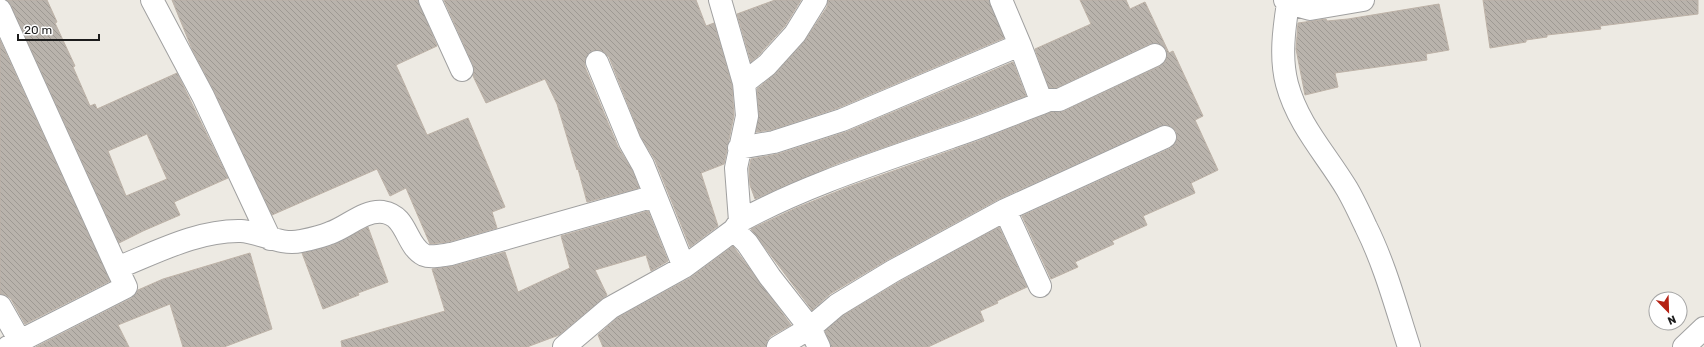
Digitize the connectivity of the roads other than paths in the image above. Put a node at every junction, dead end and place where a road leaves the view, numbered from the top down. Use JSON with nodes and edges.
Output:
{"nodes":[{"id":1,"x":152,"y":0,"type":"edge"},
{"id":2,"x":430,"y":0,"type":"edge"},
{"id":3,"x":720,"y":0,"type":"edge"},
{"id":4,"x":1001,"y":0,"type":"edge"},
{"id":5,"x":1363,"y":0,"type":"edge"},
{"id":6,"x":1286,"y":1,"type":"edge"},
{"id":7,"x":809,"y":5,"type":"edge"},
{"id":8,"x":0,"y":10,"type":"edge"},
{"id":9,"x":1020,"y":45,"type":"junction"},
{"id":10,"x":1155,"y":55,"type":"dead end"},
{"id":11,"x":597,"y":62,"type":"dead end"},
{"id":12,"x":462,"y":70,"type":"dead end"},
{"id":13,"x":744,"y":83,"type":"junction"},
{"id":14,"x":1042,"y":103,"type":"junction"},
{"id":15,"x":1165,"y":137,"type":"dead end"},
{"id":16,"x":739,"y":148,"type":"junction"},
{"id":17,"x":655,"y":196,"type":"junction"},
{"id":18,"x":1005,"y":210,"type":"junction"},
{"id":19,"x":737,"y":226,"type":"junction"},
{"id":20,"x":270,"y":239,"type":"junction"},
{"id":21,"x":684,"y":267,"type":"junction"},
{"id":22,"x":117,"y":268,"type":"junction"},
{"id":23,"x":1040,"y":286,"type":"dead end"},
{"id":24,"x":0,"y":306,"type":"edge"},
{"id":25,"x":810,"y":328,"type":"junction"},
{"id":26,"x":1704,"y":328,"type":"edge"},
{"id":27,"x":14,"y":344,"type":"edge"},
{"id":28,"x":564,"y":347,"type":"edge"},
{"id":29,"x":778,"y":347,"type":"edge"},
{"id":30,"x":820,"y":347,"type":"edge"},
{"id":31,"x":1409,"y":347,"type":"edge"},
{"id":32,"x":1684,"y":347,"type":"edge"}],
"edges":[{"from":1,"to":20,"type":"street"},
{"from":2,"to":12,"type":"street"},
{"from":3,"to":13,"type":"street"},
{"from":4,"to":9,"type":"street"},
{"from":5,"to":6,"type":"street"},
{"from":6,"to":31,"type":"street"},
{"from":7,"to":13,"type":"street"},
{"from":8,"to":22,"type":"street"},
{"from":9,"to":14,"type":"street"},
{"from":9,"to":16,"type":"street"},
{"from":10,"to":14,"type":"street"},
{"from":11,"to":17,"type":"street"},
{"from":13,"to":16,"type":"street"},
{"from":14,"to":19,"type":"street"},
{"from":15,"to":18,"type":"street"},
{"from":16,"to":19,"type":"street"},
{"from":17,"to":20,"type":"street"},
{"from":17,"to":21,"type":"street"},
{"from":18,"to":23,"type":"street"},
{"from":18,"to":25,"type":"street"},
{"from":19,"to":21,"type":"street"},
{"from":19,"to":25,"type":"street"},
{"from":20,"to":22,"type":"street"},
{"from":21,"to":28,"type":"street"},
{"from":22,"to":27,"type":"street"},
{"from":24,"to":27,"type":"street"},
{"from":25,"to":29,"type":"street"},
{"from":25,"to":30,"type":"street"},
{"from":26,"to":32,"type":"street"}]}
